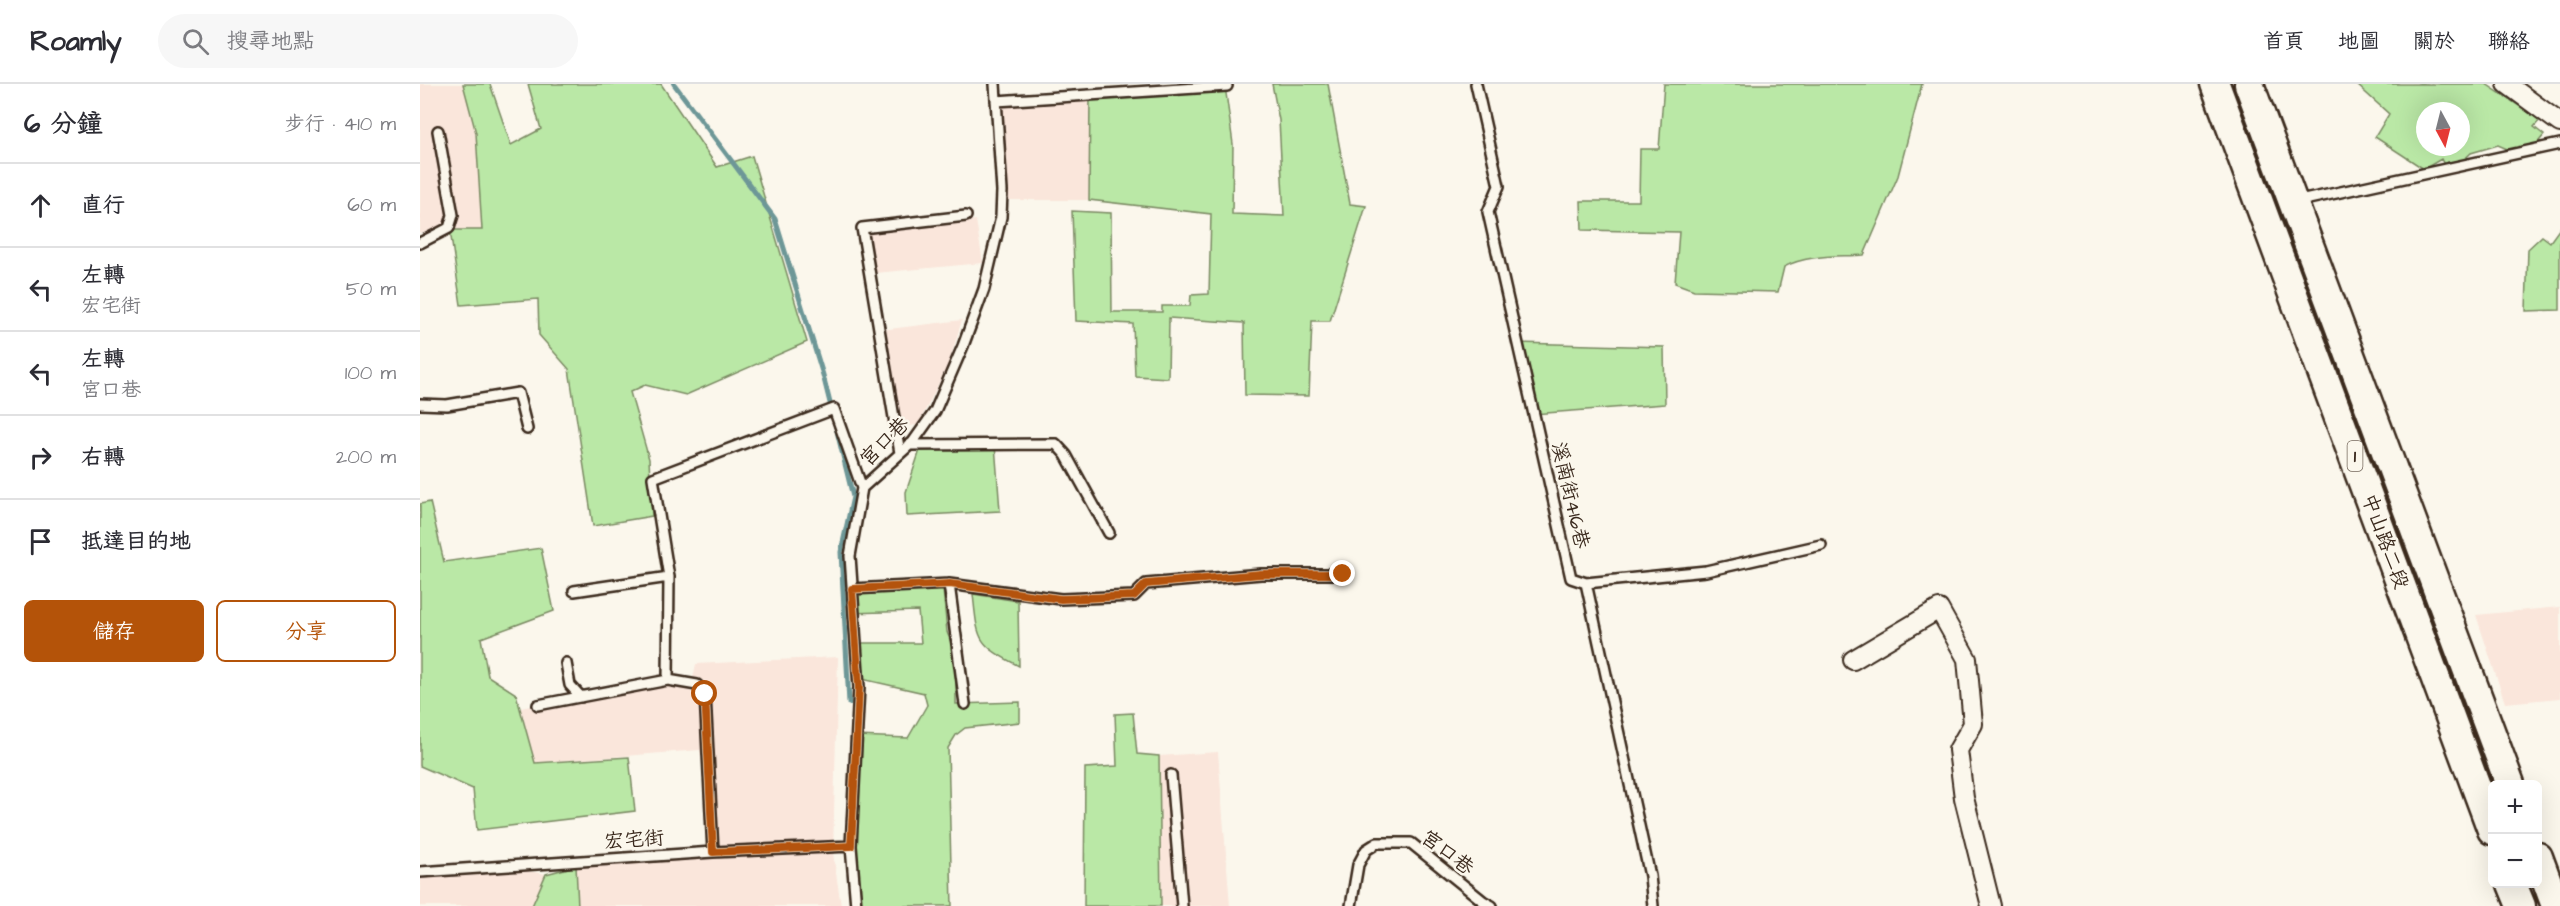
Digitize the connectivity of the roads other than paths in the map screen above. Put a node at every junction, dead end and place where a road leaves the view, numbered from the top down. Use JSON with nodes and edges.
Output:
{"nodes":[{"id":1,"x":995,"y":84,"type":"edge"},
{"id":2,"x":1476,"y":84,"type":"edge"},
{"id":3,"x":2215,"y":84,"type":"edge"},
{"id":4,"x":2248,"y":84,"type":"edge"},
{"id":5,"x":2507,"y":84,"type":"edge"},
{"id":6,"x":1227,"y":86,"type":"dead end"},
{"id":7,"x":996,"y":101,"type":"junction"},
{"id":8,"x":2560,"y":123,"type":"edge"},
{"id":9,"x":438,"y":131,"type":"dead end"},
{"id":10,"x":2560,"y":144,"type":"edge"},
{"id":11,"x":2293,"y":202,"type":"junction"},
{"id":12,"x":966,"y":216,"type":"dead end"},
{"id":13,"x":420,"y":243,"type":"edge"},
{"id":14,"x":420,"y":404,"type":"edge"},
{"id":15,"x":527,"y":429,"type":"dead end"},
{"id":16,"x":909,"y":446,"type":"junction"},
{"id":17,"x":900,"y":453,"type":"junction"},
{"id":18,"x":862,"y":488,"type":"junction"},
{"id":19,"x":1109,"y":533,"type":"dead end"},
{"id":20,"x":1821,"y":545,"type":"dead end"},
{"id":21,"x":1343,"y":574,"type":"dead end"},
{"id":22,"x":669,"y":577,"type":"junction"},
{"id":23,"x":1586,"y":583,"type":"junction"},
{"id":24,"x":950,"y":584,"type":"junction"},
{"id":25,"x":852,"y":589,"type":"junction"},
{"id":26,"x":574,"y":591,"type":"dead end"},
{"id":27,"x":1853,"y":660,"type":"dead end"},
{"id":28,"x":566,"y":663,"type":"dead end"},
{"id":29,"x":668,"y":680,"type":"junction"},
{"id":30,"x":581,"y":697,"type":"junction"},
{"id":31,"x":965,"y":704,"type":"dead end"},
{"id":32,"x":538,"y":705,"type":"dead end"},
{"id":33,"x":1171,"y":775,"type":"dead end"},
{"id":34,"x":2509,"y":780,"type":"edge"},
{"id":35,"x":2488,"y":817,"type":"edge"},
{"id":36,"x":851,"y":846,"type":"junction"},
{"id":37,"x":713,"y":852,"type":"junction"},
{"id":38,"x":2542,"y":868,"type":"edge"},
{"id":39,"x":420,"y":872,"type":"edge"},
{"id":40,"x":2514,"y":888,"type":"edge"},
{"id":41,"x":856,"y":906,"type":"edge"},
{"id":42,"x":1182,"y":906,"type":"edge"},
{"id":43,"x":1351,"y":906,"type":"edge"},
{"id":44,"x":1492,"y":906,"type":"edge"},
{"id":45,"x":1653,"y":906,"type":"edge"},
{"id":46,"x":1991,"y":906,"type":"edge"},
{"id":47,"x":2521,"y":906,"type":"edge"},
{"id":48,"x":2556,"y":906,"type":"edge"}],
"edges":[{"from":1,"to":7,"type":"lane","name":"宮口巷"},
{"from":2,"to":23,"type":"lane","name":"溪南街416巷"},
{"from":3,"to":35,"type":"main road","name":"中山路二段","number":"1"},
{"from":4,"to":11,"type":"main road","name":"中山路二段","number":"1"},
{"from":5,"to":8,"type":"street"},
{"from":6,"to":7,"type":"lane"},
{"from":7,"to":16,"type":"lane","name":"宮口巷"},
{"from":9,"to":13,"type":"lane"},
{"from":10,"to":11,"type":"lane"},
{"from":11,"to":34,"type":"main road","name":"中山路二段","number":"1"},
{"from":12,"to":17,"type":"lane"},
{"from":14,"to":15,"type":"lane"},
{"from":16,"to":17,"type":"lane","name":"宮口巷"},
{"from":16,"to":19,"type":"lane"},
{"from":17,"to":18,"type":"lane","name":"宮口巷"},
{"from":18,"to":22,"type":"lane"},
{"from":18,"to":25,"type":"lane","name":"宮口巷"},
{"from":20,"to":23,"type":"lane"},
{"from":21,"to":24,"type":"lane"},
{"from":22,"to":26,"type":"lane"},
{"from":22,"to":29,"type":"lane"},
{"from":23,"to":45,"type":"lane"},
{"from":24,"to":25,"type":"lane"},
{"from":24,"to":31,"type":"lane"},
{"from":25,"to":36,"type":"lane","name":"宮口巷"},
{"from":27,"to":46,"type":"street"},
{"from":28,"to":30,"type":"lane"},
{"from":29,"to":30,"type":"lane"},
{"from":29,"to":37,"type":"lane"},
{"from":30,"to":32,"type":"lane"},
{"from":33,"to":42,"type":"lane"},
{"from":36,"to":37,"type":"lane","name":"宏宅街"},
{"from":36,"to":41,"type":"lane","name":"宮口巷"},
{"from":37,"to":39,"type":"lane","name":"宏宅街"},
{"from":38,"to":48,"type":"main road"},
{"from":40,"to":47,"type":"main road"},
{"from":43,"to":44,"type":"lane","name":"宮口巷"}]}
